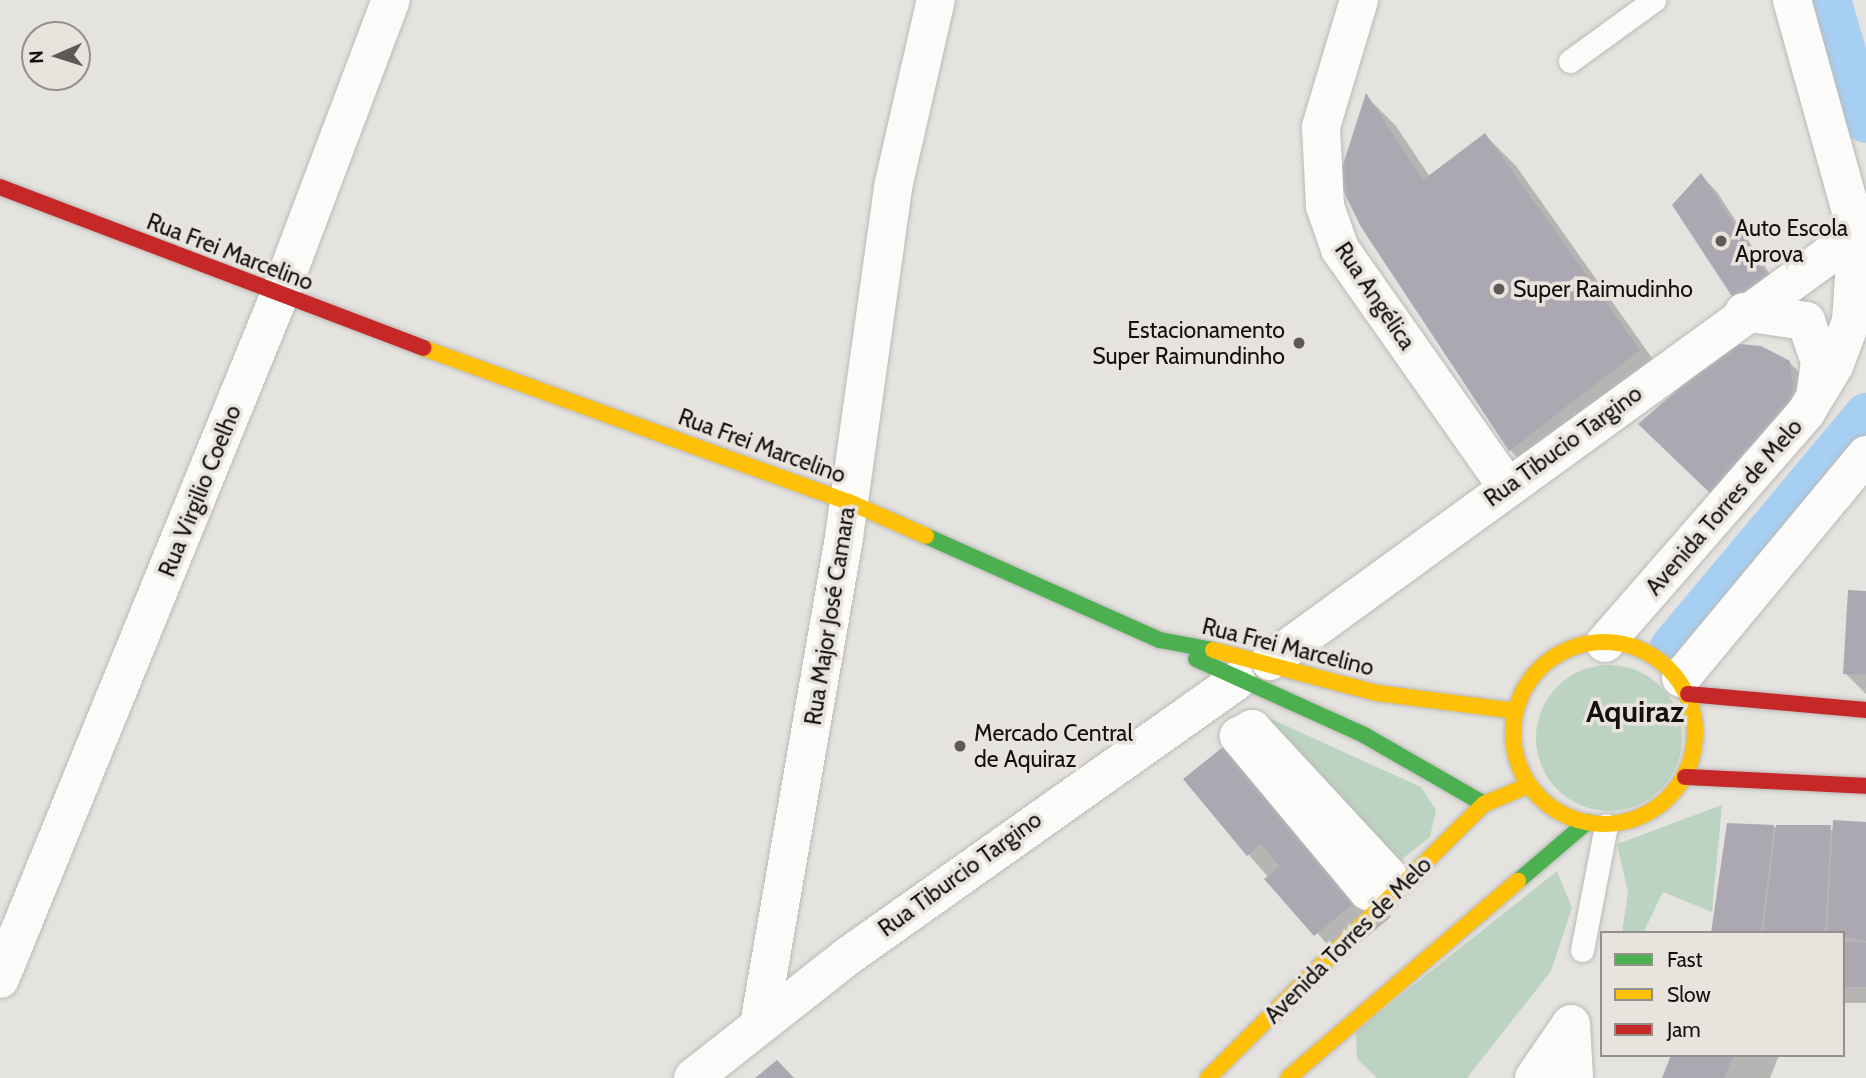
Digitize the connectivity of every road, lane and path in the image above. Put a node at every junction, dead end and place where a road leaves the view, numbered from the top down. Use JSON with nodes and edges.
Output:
{"nodes":[{"id":1,"x":391,"y":0,"type":"edge"},
{"id":2,"x":936,"y":0,"type":"edge"},
{"id":3,"x":1359,"y":0,"type":"edge"},
{"id":4,"x":1654,"y":0,"type":"edge"},
{"id":5,"x":1792,"y":0,"type":"edge"},
{"id":6,"x":1570,"y":61,"type":"dead end"},
{"id":7,"x":0,"y":187,"type":"edge"},
{"id":8,"x":1863,"y":229,"type":"edge"},
{"id":9,"x":279,"y":296,"type":"junction"},
{"id":10,"x":1744,"y":312,"type":"junction"},
{"id":11,"x":1815,"y":398,"type":"junction"},
{"id":12,"x":1866,"y":455,"type":"edge"},
{"id":13,"x":1507,"y":487,"type":"junction"},
{"id":14,"x":849,"y":502,"type":"junction"},
{"id":15,"x":1160,"y":640,"type":"junction"},
{"id":16,"x":1605,"y":643,"type":"junction"},
{"id":17,"x":1270,"y":661,"type":"junction"},
{"id":18,"x":1236,"y":681,"type":"junction"},
{"id":19,"x":1684,"y":686,"type":"junction"},
{"id":20,"x":1866,"y":710,"type":"edge"},
{"id":21,"x":1515,"y":711,"type":"junction"},
{"id":22,"x":1685,"y":777,"type":"junction"},
{"id":23,"x":1527,"y":786,"type":"junction"},
{"id":24,"x":1866,"y":786,"type":"edge"},
{"id":25,"x":1484,"y":804,"type":"junction"},
{"id":26,"x":1597,"y":823,"type":"junction"},
{"id":27,"x":1582,"y":950,"type":"dead end"},
{"id":28,"x":0,"y":979,"type":"edge"},
{"id":29,"x":759,"y":1025,"type":"junction"},
{"id":30,"x":1325,"y":1043,"type":"junction"},
{"id":31,"x":692,"y":1078,"type":"edge"},
{"id":32,"x":1208,"y":1078,"type":"edge"},
{"id":33,"x":1288,"y":1078,"type":"edge"},
{"id":34,"x":1317,"y":1078,"type":"edge"},
{"id":35,"x":1534,"y":1078,"type":"edge"},
{"id":36,"x":1574,"y":1078,"type":"edge"}],
"edges":[{"from":1,"to":9,"type":"street","name":"Rua Virgilio Coelho"},
{"from":2,"to":14,"type":"street","name":"Rua Major José Camara"},
{"from":3,"to":13,"type":"street","name":"Rua Angélica"},
{"from":4,"to":6,"type":"lane"},
{"from":5,"to":8,"type":"street","name":"Avenida Torres de Melo"},
{"from":7,"to":9,"type":"main road","name":"Rua Frei Marcelino"},
{"from":8,"to":10,"type":"street","name":"Rua Tibucio Targino"},
{"from":8,"to":11,"type":"street","name":"Avenida Torres de Melo"},
{"from":9,"to":14,"type":"main road","name":"Rua Frei Marcelino"},
{"from":9,"to":28,"type":"street","name":"Rua Virgilio Coelho"},
{"from":10,"to":11,"type":"street"},
{"from":10,"to":13,"type":"street","name":"Rua Tibucio Targino"},
{"from":11,"to":16,"type":"street","name":"Avenida Torres de Melo"},
{"from":12,"to":19,"type":"street"},
{"from":13,"to":17,"type":"street","name":"Rua Tibucio Targino"},
{"from":14,"to":15,"type":"main road","name":"Rua Frei Marcelino"},
{"from":14,"to":29,"type":"street","name":"Rua Major José Camara"},
{"from":15,"to":17,"type":"main road","name":"Rua Frei Marcelino"},
{"from":15,"to":18,"type":"main road"},
{"from":16,"to":19,"type":"main road"},
{"from":16,"to":21,"type":"main road"},
{"from":17,"to":21,"type":"main road","name":"Rua Frei Marcelino"},
{"from":18,"to":25,"type":"main road"},
{"from":18,"to":29,"type":"street","name":"Rua Tiburcio Targino"},
{"from":19,"to":20,"type":"main road"},
{"from":19,"to":22,"type":"main road"},
{"from":21,"to":23,"type":"main road"},
{"from":22,"to":24,"type":"main road"},
{"from":22,"to":26,"type":"main road"},
{"from":23,"to":25,"type":"main road","name":"Avenida Torres de Melo"},
{"from":23,"to":26,"type":"main road"},
{"from":25,"to":32,"type":"main road","name":"Avenida Torres de Melo"},
{"from":26,"to":27,"type":"lane"},
{"from":26,"to":30,"type":"main road"},
{"from":29,"to":31,"type":"street","name":"Rua Tiburcio Targino"},
{"from":30,"to":33,"type":"main road"},
{"from":30,"to":34,"type":"lane"},
{"from":35,"to":36,"type":"street"}]}
